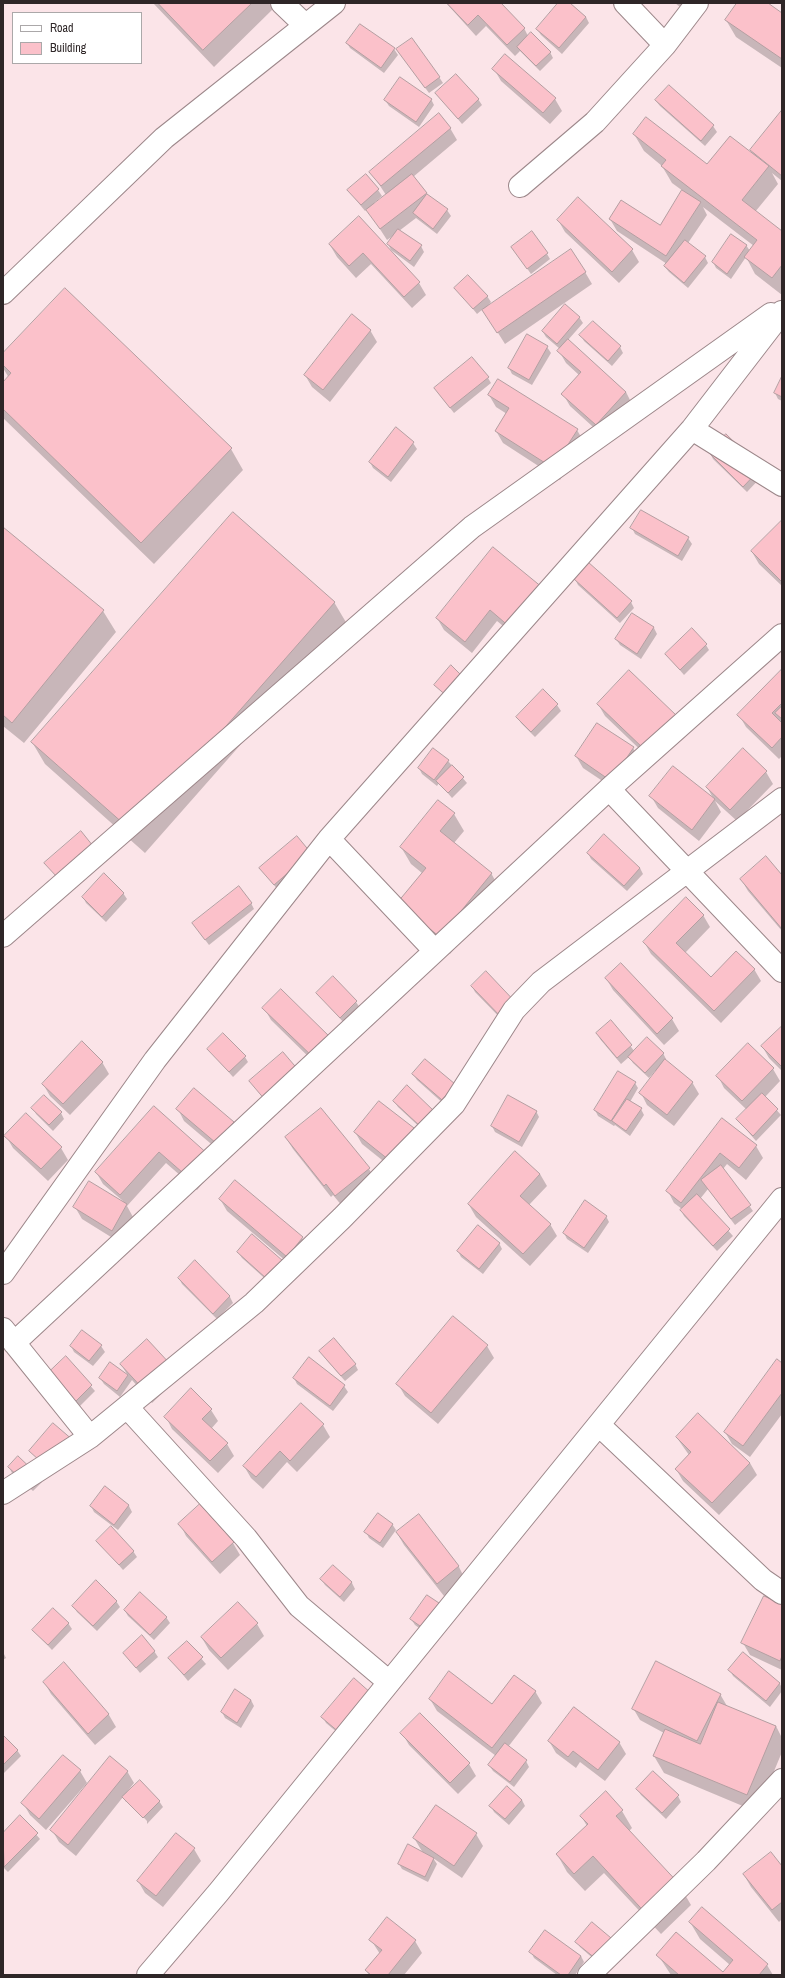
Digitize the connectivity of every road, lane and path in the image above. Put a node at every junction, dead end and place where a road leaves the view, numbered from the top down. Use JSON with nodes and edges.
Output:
{"nodes":[{"id":1,"x":282,"y":3,"type":"edge"},
{"id":2,"x":334,"y":3,"type":"edge"},
{"id":3,"x":625,"y":3,"type":"edge"},
{"id":4,"x":697,"y":3,"type":"edge"},
{"id":5,"x":305,"y":25,"type":"junction"},
{"id":6,"x":666,"y":45,"type":"junction"},
{"id":7,"x":520,"y":186,"type":"dead end"},
{"id":8,"x":3,"y":293,"type":"edge"},
{"id":9,"x":782,"y":307,"type":"edge"},
{"id":10,"x":782,"y":312,"type":"edge"},
{"id":11,"x":692,"y":429,"type":"junction"},
{"id":12,"x":782,"y":486,"type":"edge"},
{"id":13,"x":782,"y":635,"type":"edge"},
{"id":14,"x":609,"y":789,"type":"junction"},
{"id":15,"x":782,"y":799,"type":"edge"},
{"id":16,"x":329,"y":839,"type":"junction"},
{"id":17,"x":686,"y":870,"type":"junction"},
{"id":18,"x":3,"y":936,"type":"edge"},
{"id":19,"x":435,"y":952,"type":"junction"},
{"id":20,"x":782,"y":971,"type":"edge"},
{"id":21,"x":782,"y":1199,"type":"edge"},
{"id":22,"x":3,"y":1273,"type":"edge"},
{"id":23,"x":9,"y":1336,"type":"edge"},
{"id":24,"x":127,"y":1406,"type":"junction"},
{"id":25,"x":599,"y":1425,"type":"junction"},
{"id":26,"x":90,"y":1437,"type":"junction"},
{"id":27,"x":3,"y":1493,"type":"edge"},
{"id":28,"x":782,"y":1593,"type":"edge"},
{"id":29,"x":390,"y":1682,"type":"junction"},
{"id":30,"x":782,"y":1780,"type":"edge"},
{"id":31,"x":148,"y":1975,"type":"edge"},
{"id":32,"x":589,"y":1975,"type":"edge"}],
"edges":[{"from":1,"to":5,"type":"street"},
{"from":2,"to":5,"type":"street"},
{"from":3,"to":6,"type":"street"},
{"from":4,"to":6,"type":"street"},
{"from":5,"to":8,"type":"street"},
{"from":6,"to":7,"type":"street"},
{"from":9,"to":18,"type":"street"},
{"from":10,"to":11,"type":"street"},
{"from":11,"to":12,"type":"street"},
{"from":11,"to":16,"type":"street"},
{"from":13,"to":14,"type":"street"},
{"from":14,"to":17,"type":"street"},
{"from":14,"to":19,"type":"street"},
{"from":15,"to":17,"type":"street"},
{"from":16,"to":19,"type":"street"},
{"from":16,"to":22,"type":"street"},
{"from":17,"to":20,"type":"street"},
{"from":17,"to":24,"type":"street"},
{"from":19,"to":23,"type":"street"},
{"from":21,"to":25,"type":"street"},
{"from":23,"to":26,"type":"street"},
{"from":24,"to":26,"type":"street"},
{"from":24,"to":29,"type":"street"},
{"from":25,"to":28,"type":"street"},
{"from":25,"to":29,"type":"street"},
{"from":26,"to":27,"type":"street"},
{"from":29,"to":31,"type":"street"},
{"from":30,"to":32,"type":"street"}]}
